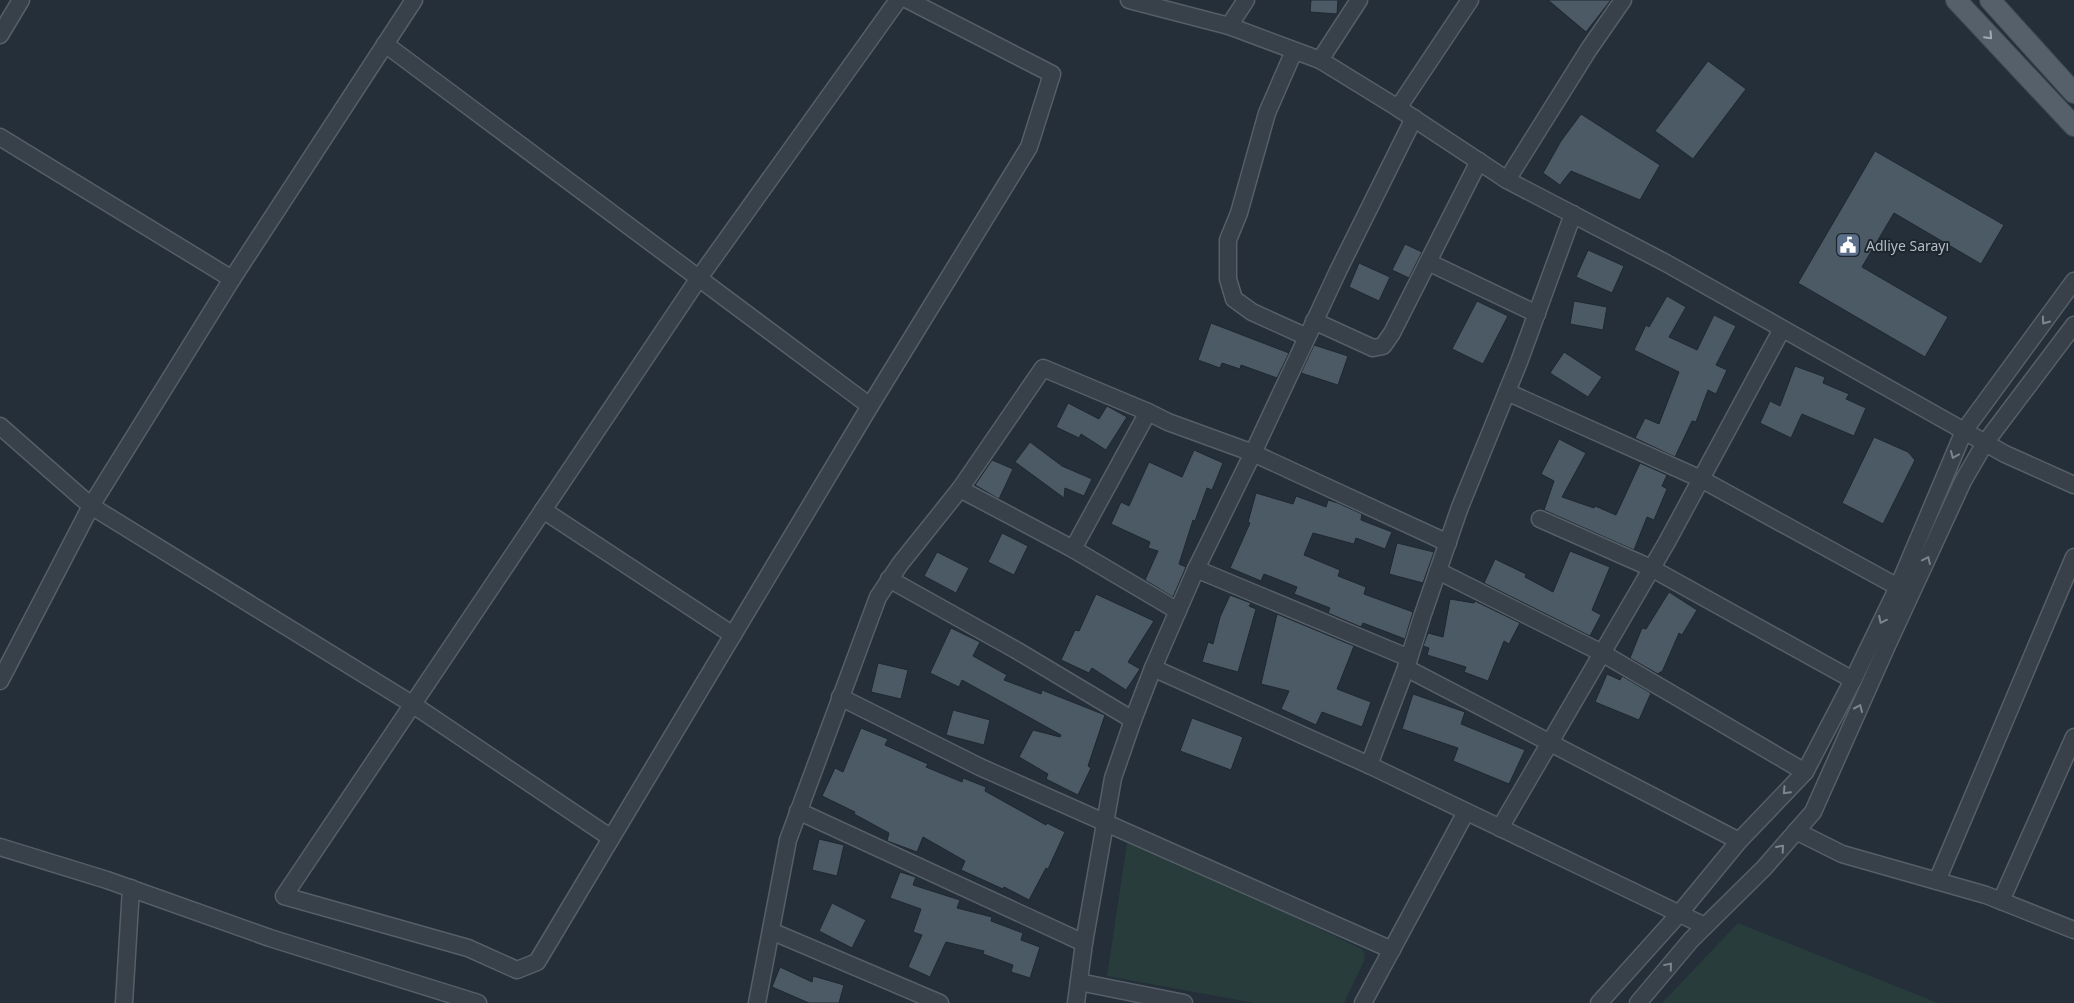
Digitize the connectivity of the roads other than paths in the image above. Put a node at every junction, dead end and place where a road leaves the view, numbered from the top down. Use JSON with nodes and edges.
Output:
{"nodes":[{"id":1,"x":22,"y":0,"type":"edge"},
{"id":2,"x":414,"y":0,"type":"edge"},
{"id":3,"x":898,"y":0,"type":"edge"},
{"id":4,"x":908,"y":0,"type":"edge"},
{"id":5,"x":1129,"y":0,"type":"edge"},
{"id":6,"x":1246,"y":0,"type":"edge"},
{"id":7,"x":1359,"y":0,"type":"edge"},
{"id":8,"x":1470,"y":0,"type":"edge"},
{"id":9,"x":1623,"y":0,"type":"edge"},
{"id":10,"x":1956,"y":0,"type":"edge"},
{"id":11,"x":1990,"y":0,"type":"edge"},
{"id":12,"x":1150,"y":3,"type":"edge"},
{"id":13,"x":1229,"y":26,"type":"junction"},
{"id":14,"x":0,"y":35,"type":"edge"},
{"id":15,"x":385,"y":44,"type":"junction"},
{"id":16,"x":1294,"y":51,"type":"junction"},
{"id":17,"x":1320,"y":60,"type":"junction"},
{"id":18,"x":2074,"y":93,"type":"edge"},
{"id":19,"x":1398,"y":108,"type":"junction"},
{"id":20,"x":1414,"y":118,"type":"junction"},
{"id":21,"x":2074,"y":126,"type":"edge"},
{"id":22,"x":0,"y":138,"type":"edge"},
{"id":23,"x":1479,"y":161,"type":"junction"},
{"id":24,"x":1508,"y":180,"type":"junction"},
{"id":25,"x":1573,"y":214,"type":"junction"},
{"id":26,"x":1428,"y":262,"type":"junction"},
{"id":27,"x":699,"y":278,"type":"junction"},
{"id":28,"x":232,"y":279,"type":"junction"},
{"id":29,"x":2074,"y":281,"type":"edge"},
{"id":30,"x":1537,"y":314,"type":"junction"},
{"id":31,"x":1314,"y":321,"type":"junction"},
{"id":32,"x":2074,"y":325,"type":"edge"},
{"id":33,"x":1782,"y":329,"type":"junction"},
{"id":34,"x":1307,"y":337,"type":"junction"},
{"id":35,"x":1507,"y":392,"type":"junction"},
{"id":36,"x":870,"y":406,"type":"junction"},
{"id":37,"x":1148,"y":412,"type":"junction"},
{"id":38,"x":0,"y":426,"type":"edge"},
{"id":39,"x":1964,"y":432,"type":"junction"},
{"id":40,"x":1985,"y":443,"type":"junction"},
{"id":41,"x":1253,"y":453,"type":"junction"},
{"id":42,"x":1701,"y":480,"type":"junction"},
{"id":43,"x":2074,"y":485,"type":"edge"},
{"id":44,"x":960,"y":489,"type":"junction"},
{"id":45,"x":91,"y":506,"type":"junction"},
{"id":46,"x":543,"y":510,"type":"junction"},
{"id":47,"x":1540,"y":519,"type":"dead end"},
{"id":48,"x":1448,"y":543,"type":"junction"},
{"id":49,"x":1073,"y":549,"type":"junction"},
{"id":50,"x":2074,"y":557,"type":"edge"},
{"id":51,"x":1651,"y":568,"type":"junction"},
{"id":52,"x":1196,"y":569,"type":"junction"},
{"id":53,"x":1438,"y":571,"type":"junction"},
{"id":54,"x":889,"y":579,"type":"junction"},
{"id":55,"x":1898,"y":587,"type":"junction"},
{"id":56,"x":1178,"y":611,"type":"junction"},
{"id":57,"x":733,"y":635,"type":"junction"},
{"id":58,"x":1602,"y":652,"type":"junction"},
{"id":59,"x":1408,"y":663,"type":"junction"},
{"id":60,"x":1153,"y":668,"type":"junction"},
{"id":61,"x":0,"y":680,"type":"edge"},
{"id":62,"x":1853,"y":680,"type":"junction"},
{"id":63,"x":840,"y":697,"type":"junction"},
{"id":64,"x":412,"y":704,"type":"junction"},
{"id":65,"x":1133,"y":720,"type":"junction"},
{"id":66,"x":2074,"y":737,"type":"edge"},
{"id":67,"x":1549,"y":744,"type":"junction"},
{"id":68,"x":1369,"y":765,"type":"junction"},
{"id":69,"x":1805,"y":772,"type":"junction"},
{"id":70,"x":798,"y":811,"type":"junction"},
{"id":71,"x":1466,"y":812,"type":"junction"},
{"id":72,"x":1106,"y":822,"type":"junction"},
{"id":73,"x":1500,"y":828,"type":"junction"},
{"id":74,"x":1796,"y":831,"type":"junction"},
{"id":75,"x":611,"y":838,"type":"junction"},
{"id":76,"x":1739,"y":841,"type":"junction"},
{"id":77,"x":0,"y":847,"type":"edge"},
{"id":78,"x":1937,"y":881,"type":"junction"},
{"id":79,"x":131,"y":888,"type":"junction"},
{"id":80,"x":2001,"y":901,"type":"junction"},
{"id":81,"x":1679,"y":914,"type":"junction"},
{"id":82,"x":1705,"y":926,"type":"junction"},
{"id":83,"x":2074,"y":930,"type":"edge"},
{"id":84,"x":771,"y":931,"type":"junction"},
{"id":85,"x":1084,"y":943,"type":"junction"},
{"id":86,"x":1392,"y":950,"type":"junction"},
{"id":87,"x":1079,"y":982,"type":"junction"},
{"id":88,"x":124,"y":1003,"type":"edge"},
{"id":89,"x":478,"y":1003,"type":"edge"},
{"id":90,"x":757,"y":1003,"type":"edge"},
{"id":91,"x":940,"y":1003,"type":"edge"},
{"id":92,"x":1076,"y":1003,"type":"edge"},
{"id":93,"x":1184,"y":1003,"type":"edge"},
{"id":94,"x":1363,"y":1003,"type":"edge"},
{"id":95,"x":1599,"y":1003,"type":"edge"},
{"id":96,"x":1638,"y":1003,"type":"edge"}],
"edges":[{"from":1,"to":14,"type":"street"},
{"from":2,"to":15,"type":"street"},
{"from":3,"to":27,"type":"street"},
{"from":4,"to":36,"type":"street"},
{"from":5,"to":12,"type":"street"},
{"from":6,"to":13,"type":"street"},
{"from":7,"to":17,"type":"street"},
{"from":8,"to":19,"type":"street"},
{"from":9,"to":24,"type":"street"},
{"from":10,"to":21,"type":"main road","one_way":true},
{"from":11,"to":18,"type":"main road"},
{"from":12,"to":13,"type":"street"},
{"from":13,"to":16,"type":"street"},
{"from":15,"to":27,"type":"street"},
{"from":15,"to":28,"type":"street"},
{"from":16,"to":17,"type":"street"},
{"from":16,"to":34,"type":"street"},
{"from":17,"to":19,"type":"street"},
{"from":19,"to":20,"type":"street"},
{"from":20,"to":23,"type":"street"},
{"from":20,"to":31,"type":"street"},
{"from":22,"to":28,"type":"street"},
{"from":23,"to":24,"type":"street"},
{"from":23,"to":26,"type":"street"},
{"from":24,"to":25,"type":"street"},
{"from":25,"to":30,"type":"street"},
{"from":25,"to":33,"type":"street"},
{"from":26,"to":30,"type":"street"},
{"from":26,"to":31,"type":"street"},
{"from":27,"to":36,"type":"street"},
{"from":27,"to":46,"type":"street"},
{"from":28,"to":45,"type":"street"},
{"from":29,"to":39,"type":"street","one_way":true},
{"from":30,"to":35,"type":"street"},
{"from":31,"to":34,"type":"street"},
{"from":32,"to":40,"type":"street"},
{"from":33,"to":39,"type":"street"},
{"from":33,"to":42,"type":"street"},
{"from":34,"to":41,"type":"street"},
{"from":35,"to":42,"type":"street"},
{"from":35,"to":48,"type":"street"},
{"from":36,"to":57,"type":"street"},
{"from":37,"to":41,"type":"street"},
{"from":37,"to":44,"type":"street"},
{"from":37,"to":49,"type":"street"},
{"from":38,"to":45,"type":"street"},
{"from":39,"to":40,"type":"street"},
{"from":39,"to":55,"type":"street","one_way":true},
{"from":40,"to":43,"type":"street"},
{"from":74,"to":40,"type":"street","one_way":true},
{"from":41,"to":48,"type":"street"},
{"from":41,"to":52,"type":"street"},
{"from":42,"to":51,"type":"street"},
{"from":42,"to":55,"type":"street"},
{"from":44,"to":49,"type":"street"},
{"from":44,"to":54,"type":"street"},
{"from":45,"to":61,"type":"street"},
{"from":45,"to":64,"type":"street"},
{"from":46,"to":57,"type":"street"},
{"from":46,"to":64,"type":"street"},
{"from":47,"to":51,"type":"street"},
{"from":48,"to":53,"type":"street"},
{"from":49,"to":56,"type":"street"},
{"from":50,"to":78,"type":"street"},
{"from":51,"to":58,"type":"street"},
{"from":51,"to":62,"type":"street"},
{"from":52,"to":56,"type":"street"},
{"from":52,"to":59,"type":"street"},
{"from":53,"to":58,"type":"street"},
{"from":53,"to":59,"type":"street"},
{"from":54,"to":63,"type":"street"},
{"from":54,"to":65,"type":"street"},
{"from":55,"to":62,"type":"street","one_way":true},
{"from":56,"to":60,"type":"street"},
{"from":57,"to":75,"type":"street"},
{"from":58,"to":67,"type":"street"},
{"from":58,"to":69,"type":"street"},
{"from":59,"to":67,"type":"street"},
{"from":59,"to":68,"type":"street"},
{"from":60,"to":65,"type":"street"},
{"from":60,"to":68,"type":"street"},
{"from":62,"to":69,"type":"street"},
{"from":63,"to":70,"type":"street"},
{"from":63,"to":72,"type":"street"},
{"from":64,"to":75,"type":"street"},
{"from":64,"to":75,"type":"street"},
{"from":65,"to":72,"type":"street"},
{"from":66,"to":80,"type":"street"},
{"from":67,"to":73,"type":"street"},
{"from":67,"to":76,"type":"street"},
{"from":68,"to":71,"type":"street"},
{"from":69,"to":76,"type":"street","one_way":true},
{"from":70,"to":84,"type":"street"},
{"from":70,"to":85,"type":"street"},
{"from":71,"to":73,"type":"street"},
{"from":71,"to":86,"type":"street"},
{"from":72,"to":85,"type":"street"},
{"from":72,"to":86,"type":"street"},
{"from":73,"to":81,"type":"street"},
{"from":74,"to":78,"type":"street"},
{"from":82,"to":74,"type":"street","one_way":true},
{"from":76,"to":81,"type":"street"},
{"from":77,"to":79,"type":"street"},
{"from":78,"to":80,"type":"street"},
{"from":79,"to":88,"type":"street"},
{"from":79,"to":89,"type":"street"},
{"from":80,"to":83,"type":"street"},
{"from":81,"to":82,"type":"street"},
{"from":81,"to":95,"type":"street"},
{"from":96,"to":82,"type":"street","one_way":true},
{"from":84,"to":90,"type":"street"},
{"from":84,"to":91,"type":"street"},
{"from":85,"to":87,"type":"street"},
{"from":86,"to":94,"type":"street"},
{"from":87,"to":92,"type":"street"},
{"from":87,"to":93,"type":"street"}]}
